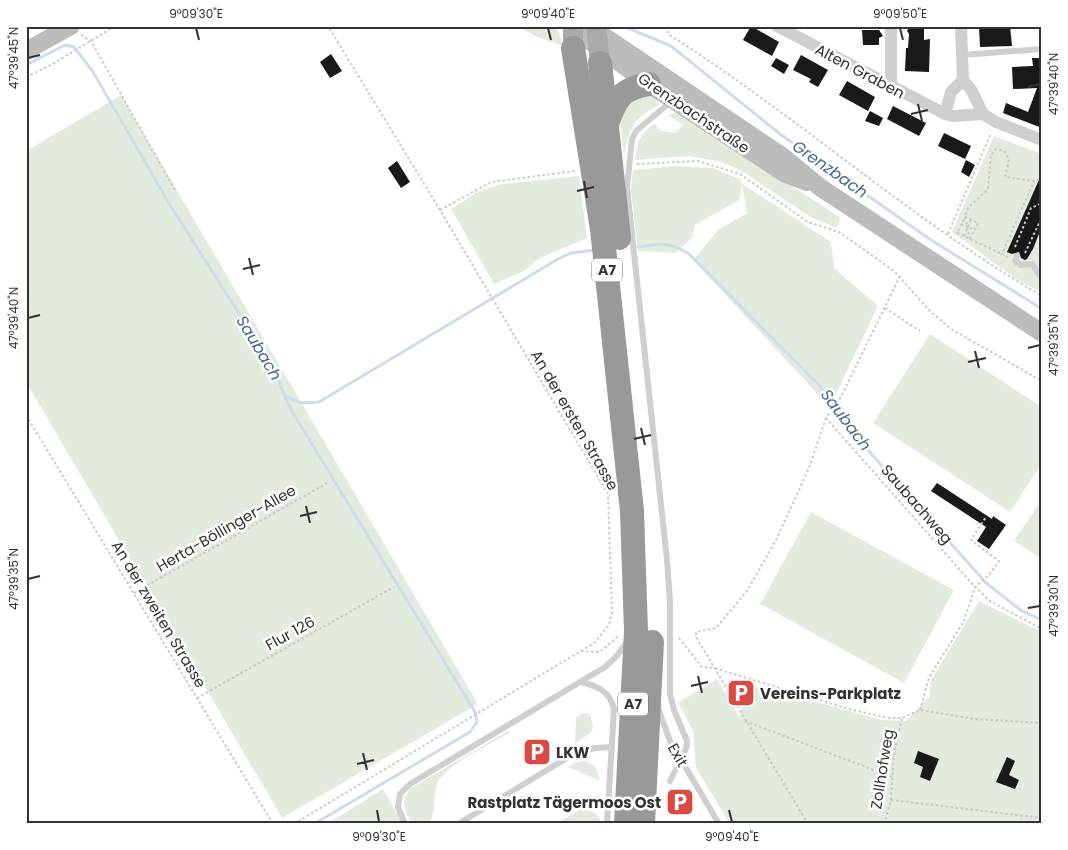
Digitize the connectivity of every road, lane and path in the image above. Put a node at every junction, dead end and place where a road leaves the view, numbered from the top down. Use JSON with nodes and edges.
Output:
{"nodes":[{"id":1,"x":71,"y":26,"type":"edge"},
{"id":2,"x":115,"y":26,"type":"edge"},
{"id":3,"x":328,"y":26,"type":"edge"},
{"id":4,"x":669,"y":26,"type":"edge"},
{"id":5,"x":777,"y":26,"type":"edge"},
{"id":6,"x":891,"y":26,"type":"edge"},
{"id":7,"x":961,"y":26,"type":"edge"},
{"id":8,"x":793,"y":31,"type":"edge"},
{"id":9,"x":588,"y":35,"type":"edge"},
{"id":10,"x":91,"y":41,"type":"junction"},
{"id":11,"x":1041,"y":49,"type":"edge"},
{"id":12,"x":26,"y":51,"type":"edge"},
{"id":13,"x":962,"y":55,"type":"junction"},
{"id":14,"x":26,"y":77,"type":"edge"},
{"id":15,"x":963,"y":80,"type":"junction"},
{"id":16,"x":649,"y":84,"type":"junction"},
{"id":17,"x":891,"y":87,"type":"junction"},
{"id":18,"x":679,"y":94,"type":"junction"},
{"id":19,"x":944,"y":114,"type":"junction"},
{"id":20,"x":983,"y":114,"type":"junction"},
{"id":21,"x":996,"y":122,"type":"junction"},
{"id":22,"x":607,"y":124,"type":"junction"},
{"id":23,"x":1042,"y":140,"type":"edge"},
{"id":24,"x":634,"y":165,"type":"dead end"},
{"id":25,"x":578,"y":171,"type":"dead end"},
{"id":26,"x":1042,"y":178,"type":"edge"},
{"id":27,"x":1034,"y":181,"type":"junction"},
{"id":28,"x":175,"y":190,"type":"dead end"},
{"id":29,"x":1042,"y":199,"type":"edge"},
{"id":30,"x":1040,"y":204,"type":"junction"},
{"id":31,"x":1042,"y":209,"type":"edge"},
{"id":32,"x":440,"y":210,"type":"junction"},
{"id":33,"x":965,"y":217,"type":"junction"},
{"id":34,"x":1042,"y":217,"type":"edge"},
{"id":35,"x":971,"y":220,"type":"junction"},
{"id":36,"x":961,"y":224,"type":"junction"},
{"id":37,"x":968,"y":228,"type":"junction"},
{"id":38,"x":975,"y":230,"type":"junction"},
{"id":39,"x":948,"y":234,"type":"junction"},
{"id":40,"x":964,"y":236,"type":"junction"},
{"id":41,"x":970,"y":240,"type":"junction"},
{"id":42,"x":1002,"y":254,"type":"junction"},
{"id":43,"x":1016,"y":259,"type":"joint"},
{"id":44,"x":900,"y":276,"type":"junction"},
{"id":45,"x":1042,"y":278,"type":"edge"},
{"id":46,"x":1042,"y":296,"type":"edge"},
{"id":47,"x":885,"y":308,"type":"junction"},
{"id":48,"x":920,"y":331,"type":"dead end"},
{"id":49,"x":1042,"y":334,"type":"edge"},
{"id":50,"x":1042,"y":381,"type":"edge"},
{"id":51,"x":26,"y":415,"type":"edge"},
{"id":52,"x":826,"y":418,"type":"junction"},
{"id":53,"x":329,"y":482,"type":"dead end"},
{"id":54,"x":986,"y":517,"type":"dead end"},
{"id":55,"x":394,"y":587,"type":"dead end"},
{"id":56,"x":975,"y":587,"type":"junction"},
{"id":57,"x":134,"y":593,"type":"junction"},
{"id":58,"x":1042,"y":629,"type":"edge"},
{"id":59,"x":629,"y":632,"type":"junction"},
{"id":60,"x":675,"y":635,"type":"dead end"},
{"id":61,"x":581,"y":651,"type":"junction"},
{"id":62,"x":714,"y":668,"type":"junction"},
{"id":63,"x":651,"y":681,"type":"junction"},
{"id":64,"x":581,"y":682,"type":"junction"},
{"id":65,"x":197,"y":698,"type":"junction"},
{"id":66,"x":920,"y":710,"type":"junction"},
{"id":67,"x":902,"y":718,"type":"junction"},
{"id":68,"x":745,"y":721,"type":"junction"},
{"id":69,"x":1042,"y":723,"type":"edge"},
{"id":70,"x":612,"y":747,"type":"junction"},
{"id":71,"x":680,"y":759,"type":"junction"},
{"id":72,"x":892,"y":777,"type":"junction"},
{"id":73,"x":620,"y":780,"type":"junction"},
{"id":74,"x":670,"y":780,"type":"dead end"},
{"id":75,"x":619,"y":799,"type":"dead end"},
{"id":76,"x":891,"y":800,"type":"junction"},
{"id":77,"x":1042,"y":818,"type":"edge"},
{"id":78,"x":273,"y":824,"type":"edge"},
{"id":79,"x":294,"y":824,"type":"edge"},
{"id":80,"x":405,"y":824,"type":"edge"},
{"id":81,"x":458,"y":824,"type":"edge"},
{"id":82,"x":607,"y":824,"type":"edge"},
{"id":83,"x":626,"y":824,"type":"edge"},
{"id":84,"x":643,"y":824,"type":"edge"},
{"id":85,"x":719,"y":824,"type":"edge"},
{"id":86,"x":808,"y":824,"type":"edge"},
{"id":87,"x":884,"y":824,"type":"edge"}],
"edges":[{"from":1,"to":12,"type":"street"},
{"from":2,"to":10,"type":"path"},
{"from":3,"to":32,"type":"path","name":"An der ersten Strasse"},
{"from":4,"to":39,"type":"path"},
{"from":5,"to":8,"type":"street","name":"Alten Graben"},
{"from":6,"to":17,"type":"street"},
{"from":7,"to":13,"type":"street"},
{"from":8,"to":17,"type":"street","name":"Alten Graben"},
{"from":9,"to":16,"type":"street","name":"Grenzbachstraße"},
{"from":9,"to":18,"type":"street","name":"Grenzbachstraße"},
{"from":9,"to":22,"type":"highway","number":"A7"},
{"from":9,"to":59,"type":"highway","number":"A7"},
{"from":10,"to":14,"type":"path"},
{"from":10,"to":28,"type":"path"},
{"from":11,"to":13,"type":"lane"},
{"from":13,"to":15,"type":"street"},
{"from":15,"to":19,"type":"street"},
{"from":15,"to":20,"type":"street"},
{"from":16,"to":18,"type":"street","name":"Grenzbachstraße"},
{"from":16,"to":22,"type":"highway"},
{"from":17,"to":19,"type":"street","name":"Alten Graben"},
{"from":18,"to":49,"type":"street","name":"Grenzbachstraße"},
{"from":18,"to":71,"type":"lane"},
{"from":19,"to":20,"type":"street","name":"Alten Graben"},
{"from":20,"to":21,"type":"street"},
{"from":21,"to":23,"type":"street"},
{"from":21,"to":39,"type":"path"},
{"from":22,"to":63,"type":"highway","number":"A7"},
{"from":24,"to":44,"type":"path"},
{"from":25,"to":32,"type":"path"},
{"from":26,"to":27,"type":"path"},
{"from":27,"to":33,"type":"path"},
{"from":27,"to":42,"type":"path"},
{"from":29,"to":30,"type":"path"},
{"from":30,"to":31,"type":"path"},
{"from":30,"to":34,"type":"path"},
{"from":32,"to":61,"type":"path","name":"An der ersten Strasse"},
{"from":33,"to":35,"type":"path"},
{"from":33,"to":36,"type":"path"},
{"from":33,"to":37,"type":"path"},
{"from":35,"to":37,"type":"path"},
{"from":35,"to":38,"type":"path"},
{"from":36,"to":37,"type":"path"},
{"from":36,"to":40,"type":"path"},
{"from":37,"to":38,"type":"path"},
{"from":37,"to":40,"type":"path"},
{"from":37,"to":41,"type":"path"},
{"from":38,"to":41,"type":"path"},
{"from":39,"to":46,"type":"path"},
{"from":40,"to":41,"type":"path"},
{"from":41,"to":42,"type":"path"},
{"from":42,"to":43,"type":"path"},
{"from":43,"to":45,"type":"lane"},
{"from":44,"to":47,"type":"path"},
{"from":44,"to":50,"type":"path"},
{"from":47,"to":48,"type":"path"},
{"from":47,"to":52,"type":"path"},
{"from":51,"to":57,"type":"path","name":"An der zweiten Strasse"},
{"from":52,"to":56,"type":"path","name":"Saubachweg"},
{"from":52,"to":62,"type":"path"},
{"from":53,"to":57,"type":"path","name":"Herta-Böllinger-Allee"},
{"from":54,"to":56,"type":"path"},
{"from":55,"to":65,"type":"path","name":"Flur 126"},
{"from":56,"to":58,"type":"path"},
{"from":56,"to":66,"type":"path"},
{"from":57,"to":65,"type":"path","name":"An der zweiten Strasse"},
{"from":59,"to":61,"type":"path"},
{"from":59,"to":64,"type":"lane"},
{"from":59,"to":73,"type":"highway","number":"A7"},
{"from":60,"to":62,"type":"path"},
{"from":61,"to":79,"type":"path","name":"An der ersten Strasse"},
{"from":62,"to":67,"type":"path"},
{"from":62,"to":68,"type":"path"},
{"from":63,"to":71,"type":"lane","name":"Exit"},
{"from":63,"to":84,"type":"highway","number":"A7"},
{"from":64,"to":70,"type":"lane"},
{"from":64,"to":80,"type":"lane"},
{"from":65,"to":78,"type":"path","name":"An der zweiten Strasse"},
{"from":66,"to":67,"type":"path"},
{"from":66,"to":69,"type":"path"},
{"from":67,"to":72,"type":"path","name":"Zollhofweg"},
{"from":68,"to":72,"type":"path"},
{"from":68,"to":86,"type":"path"},
{"from":70,"to":73,"type":"lane"},
{"from":70,"to":81,"type":"lane"},
{"from":71,"to":74,"type":"lane"},
{"from":71,"to":85,"type":"lane","name":"Exit"},
{"from":72,"to":76,"type":"path","name":"Zollhofweg"},
{"from":73,"to":75,"type":"lane"},
{"from":73,"to":82,"type":"lane"},
{"from":73,"to":83,"type":"highway","number":"A7"},
{"from":76,"to":77,"type":"path"},
{"from":76,"to":87,"type":"path","name":"Zollhofweg"}]}
